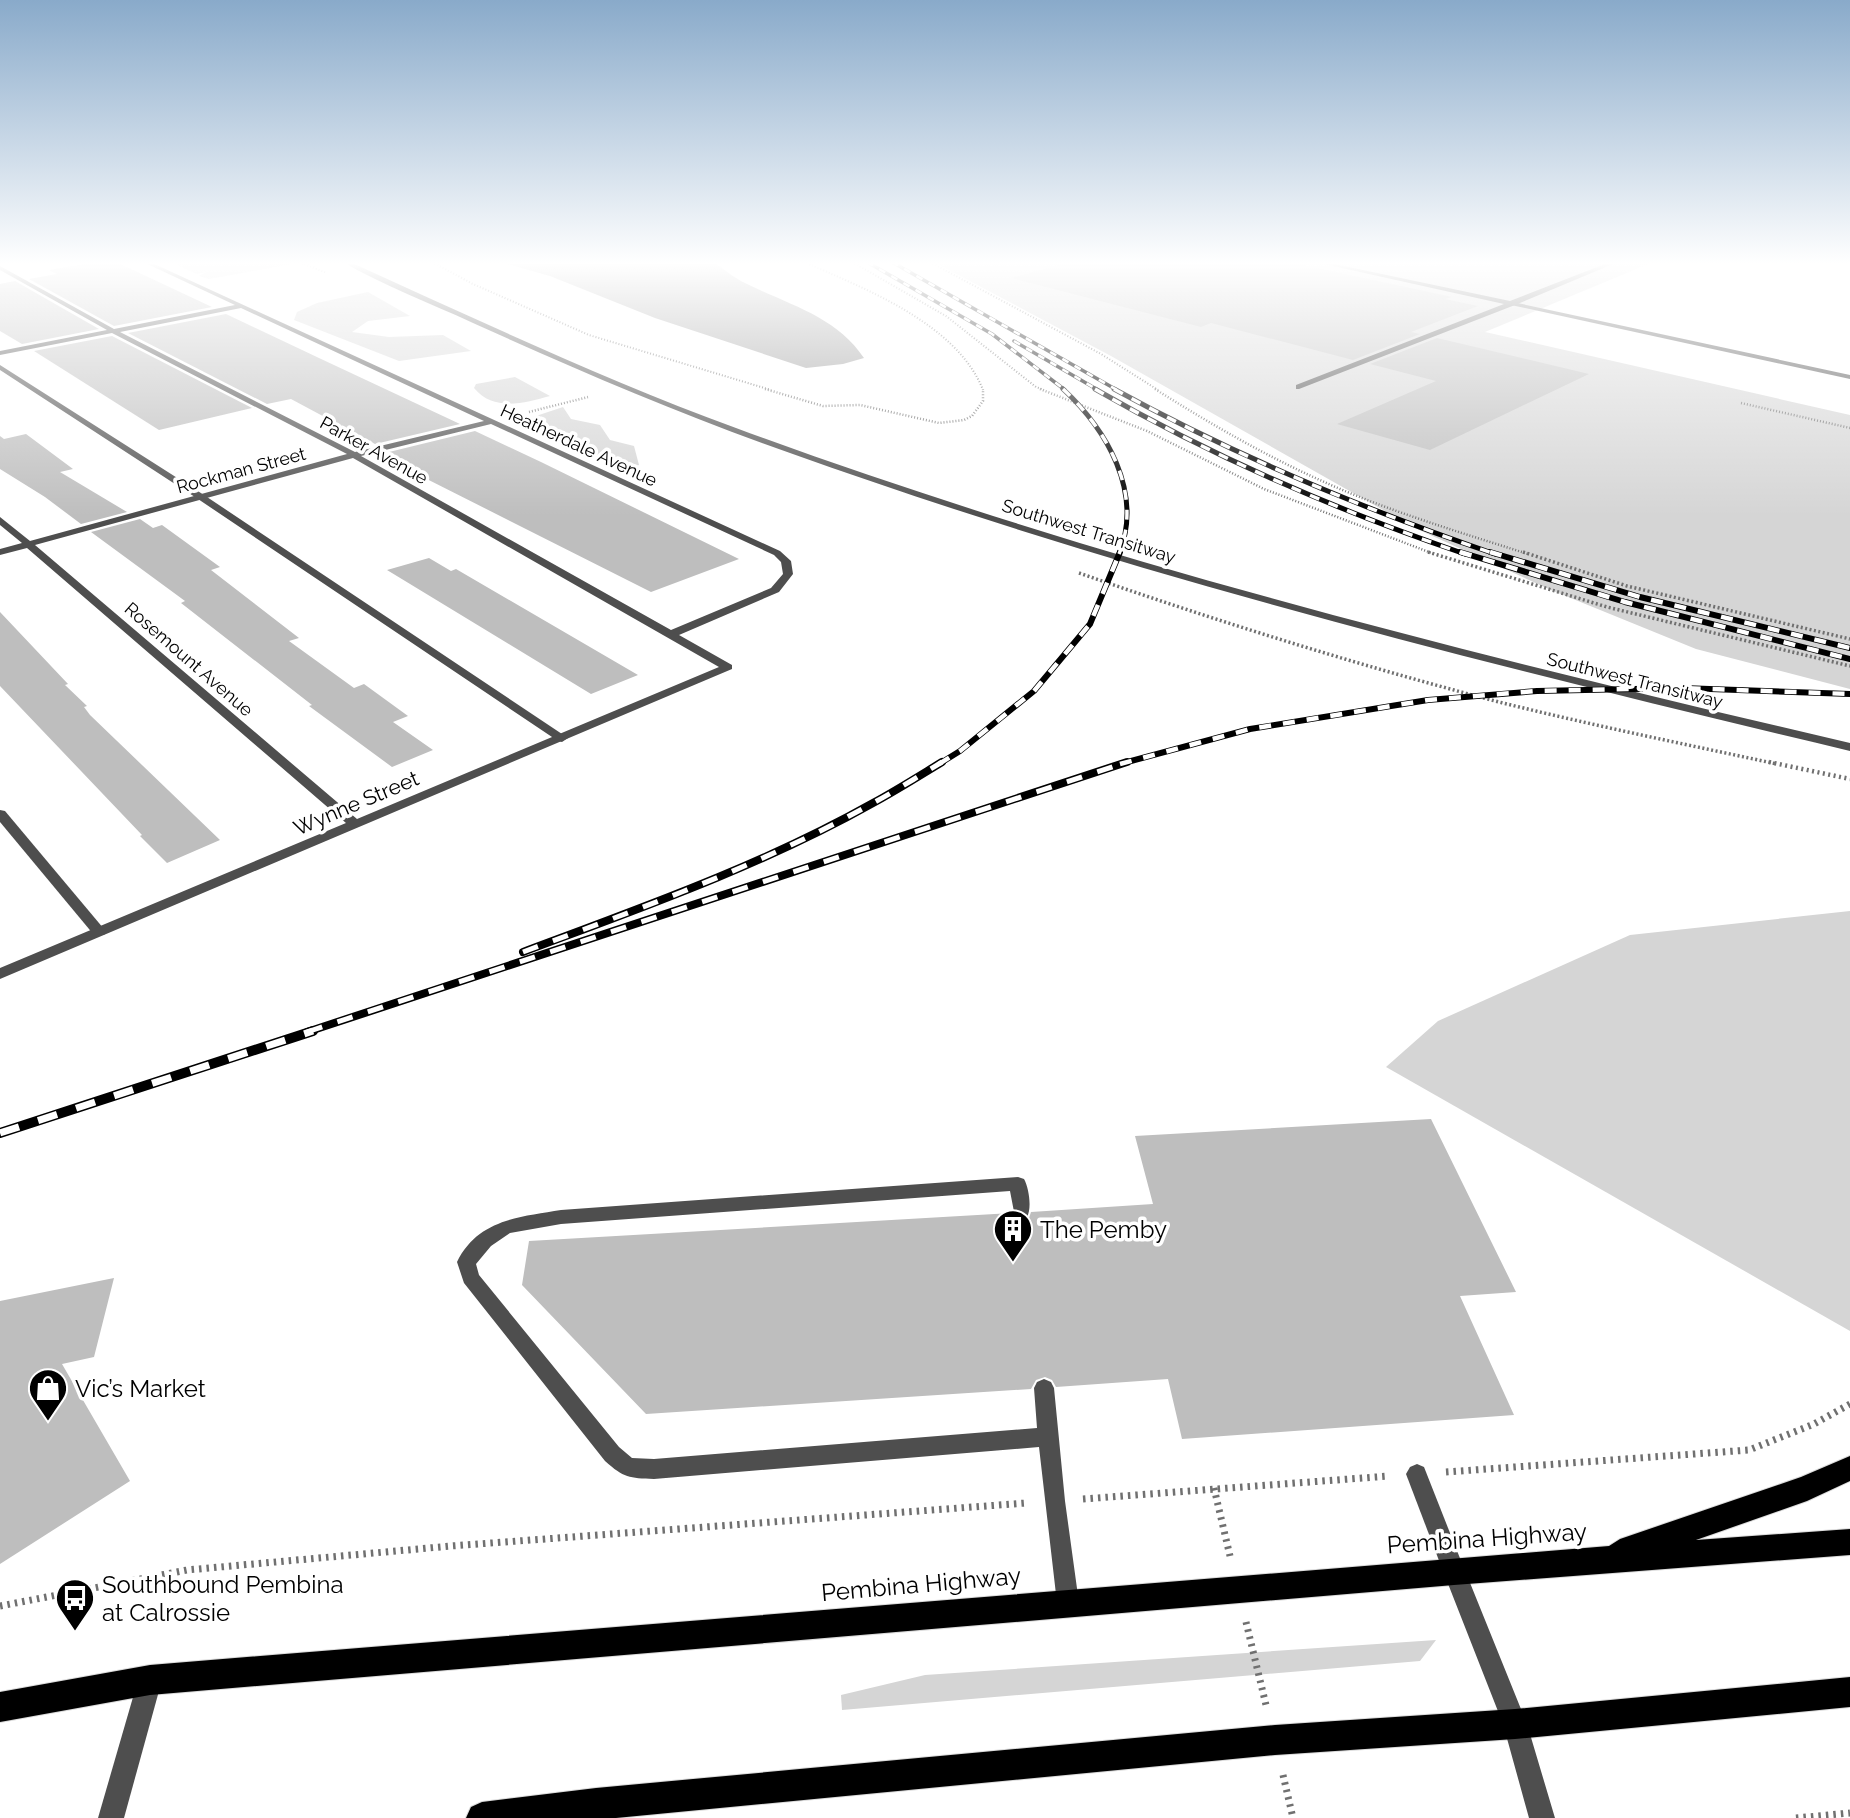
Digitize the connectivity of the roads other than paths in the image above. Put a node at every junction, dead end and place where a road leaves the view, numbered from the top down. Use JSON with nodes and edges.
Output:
{"nodes":[{"id":1,"x":32,"y":347,"type":"edge"},
{"id":2,"x":145,"y":347,"type":"edge"},
{"id":3,"x":329,"y":347,"type":"edge"},
{"id":4,"x":535,"y":347,"type":"edge"},
{"id":5,"x":1403,"y":347,"type":"edge"},
{"id":6,"x":1711,"y":347,"type":"edge"},
{"id":7,"x":0,"y":353,"type":"edge"},
{"id":8,"x":0,"y":367,"type":"edge"},
{"id":9,"x":1850,"y":377,"type":"edge"},
{"id":10,"x":1300,"y":387,"type":"dead end"},
{"id":11,"x":490,"y":422,"type":"junction"},
{"id":12,"x":354,"y":455,"type":"junction"},
{"id":13,"x":201,"y":497,"type":"junction"},
{"id":14,"x":0,"y":520,"type":"edge"},
{"id":15,"x":28,"y":544,"type":"junction"},
{"id":16,"x":0,"y":552,"type":"edge"},
{"id":17,"x":669,"y":635,"type":"junction"},
{"id":18,"x":727,"y":667,"type":"joint"},
{"id":19,"x":562,"y":738,"type":"junction"},
{"id":20,"x":1850,"y":747,"type":"edge"},
{"id":21,"x":0,"y":814,"type":"edge"},
{"id":22,"x":355,"y":824,"type":"junction"},
{"id":23,"x":99,"y":932,"type":"junction"},
{"id":24,"x":0,"y":974,"type":"edge"},
{"id":25,"x":1021,"y":1212,"type":"dead end"},
{"id":26,"x":1044,"y":1388,"type":"dead end"},
{"id":27,"x":1049,"y":1437,"type":"junction"},
{"id":28,"x":1850,"y":1468,"type":"edge"},
{"id":29,"x":1417,"y":1474,"type":"road end"},
{"id":30,"x":1850,"y":1542,"type":"edge"},
{"id":31,"x":1597,"y":1561,"type":"junction"},
{"id":32,"x":1454,"y":1571,"type":"junction"},
{"id":33,"x":1068,"y":1603,"type":"junction"},
{"id":34,"x":150,"y":1679,"type":"junction"},
{"id":35,"x":1850,"y":1692,"type":"edge"},
{"id":36,"x":0,"y":1707,"type":"edge"},
{"id":37,"x":1516,"y":1724,"type":"junction"},
{"id":38,"x":111,"y":1818,"type":"edge"},
{"id":39,"x":482,"y":1818,"type":"edge"},
{"id":40,"x":1542,"y":1818,"type":"edge"}],
"edges":[{"from":1,"to":7,"type":"street"},
{"from":2,"to":12,"type":"street","name":"Parker Avenue"},
{"from":3,"to":11,"type":"street","name":"Heatherdale Avenue"},
{"from":4,"to":20,"type":"street","name":"Southwest Transitway"},
{"from":5,"to":10,"type":"street"},
{"from":6,"to":9,"type":"street"},
{"from":8,"to":13,"type":"street"},
{"from":11,"to":12,"type":"street","name":"Rockman Street"},
{"from":11,"to":17,"type":"street","name":"Heatherdale Avenue"},
{"from":12,"to":13,"type":"street","name":"Rockman Street"},
{"from":12,"to":17,"type":"street","name":"Parker Avenue"},
{"from":13,"to":15,"type":"street","name":"Rockman Street"},
{"from":13,"to":19,"type":"street"},
{"from":14,"to":15,"type":"street","name":"Rosemount Avenue"},
{"from":15,"to":16,"type":"street","name":"Rockman Street"},
{"from":15,"to":22,"type":"street","name":"Rosemount Avenue"},
{"from":17,"to":18,"type":"street","name":"Parker Avenue"},
{"from":18,"to":19,"type":"street","name":"Wynne Street"},
{"from":19,"to":22,"type":"street","name":"Wynne Street"},
{"from":21,"to":23,"type":"street"},
{"from":22,"to":23,"type":"street","name":"Wynne Street"},
{"from":23,"to":24,"type":"street","name":"Wynne Street"},
{"from":25,"to":27,"type":"street"},
{"from":26,"to":27,"type":"street"},
{"from":27,"to":33,"type":"street"},
{"from":28,"to":31,"type":"main road"},
{"from":29,"to":32,"type":"street"},
{"from":30,"to":31,"type":"main road","name":"Pembina Highway"},
{"from":31,"to":32,"type":"main road","name":"Pembina Highway"},
{"from":32,"to":33,"type":"main road","name":"Pembina Highway"},
{"from":32,"to":37,"type":"street"},
{"from":33,"to":34,"type":"main road","name":"Pembina Highway"},
{"from":34,"to":36,"type":"main road","name":"Pembina Highway"},
{"from":34,"to":38,"type":"street"},
{"from":35,"to":37,"type":"main road"},
{"from":37,"to":39,"type":"main road"},
{"from":37,"to":40,"type":"street"}]}
